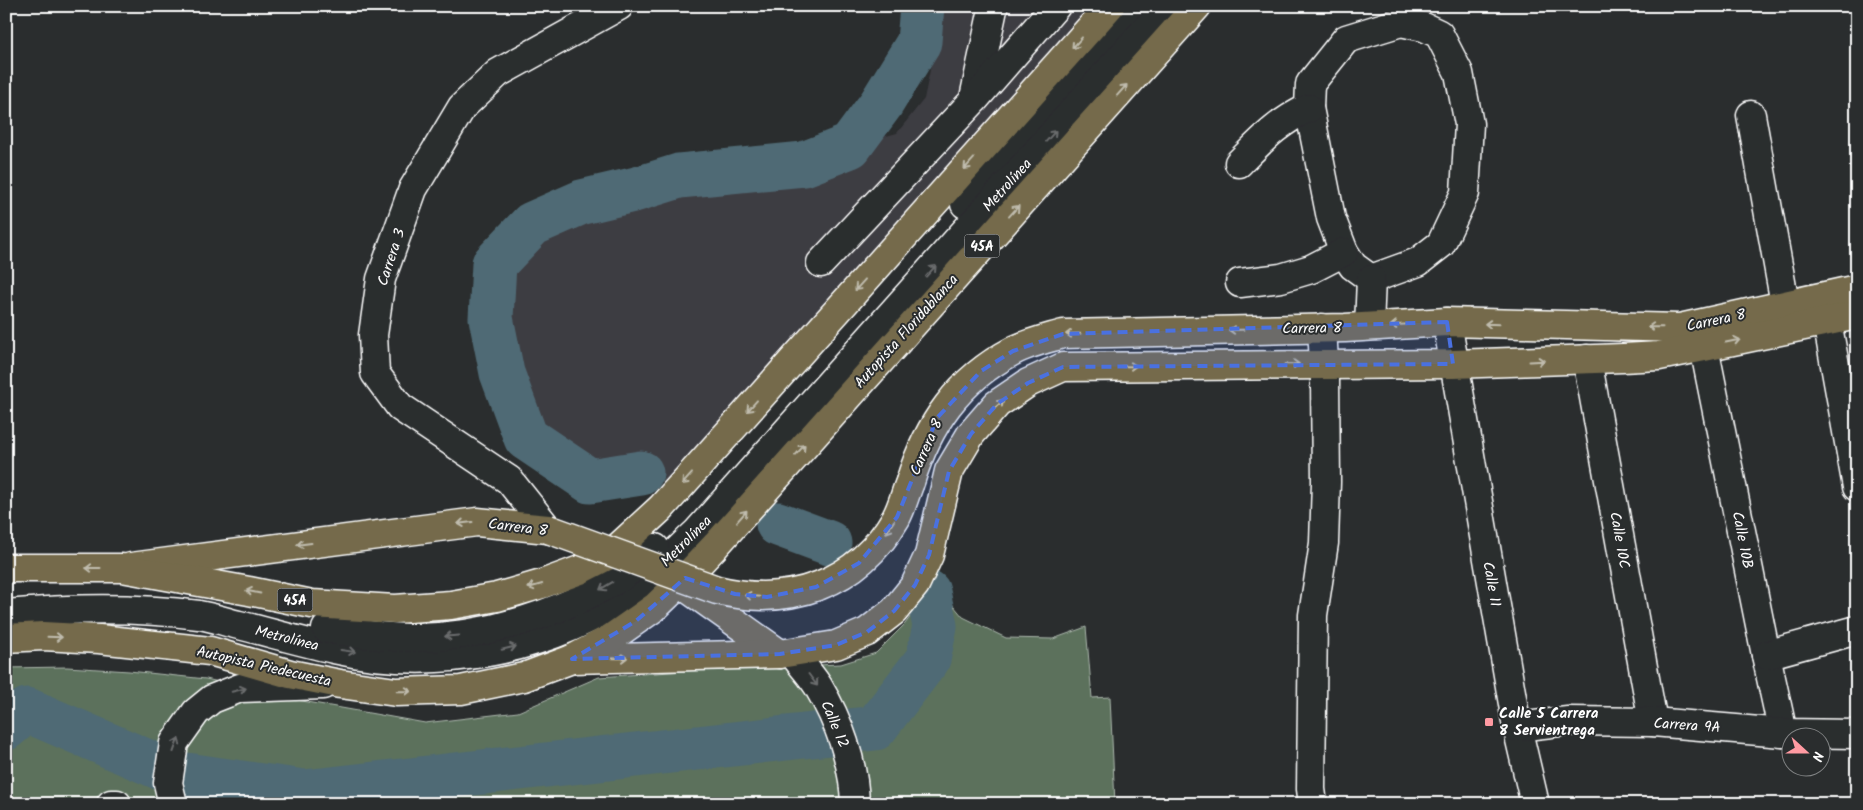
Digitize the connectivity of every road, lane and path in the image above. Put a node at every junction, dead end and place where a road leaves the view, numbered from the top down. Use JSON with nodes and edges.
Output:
{"nodes":[{"id":1,"x":619,"y":6,"type":"edge"},
{"id":2,"x":1056,"y":6,"type":"edge"},
{"id":3,"x":1110,"y":6,"type":"edge"},
{"id":4,"x":1137,"y":6,"type":"edge"},
{"id":5,"x":1166,"y":6,"type":"edge"},
{"id":6,"x":1197,"y":6,"type":"edge"},
{"id":7,"x":993,"y":8,"type":"edge"},
{"id":8,"x":1029,"y":37,"type":"junction"},
{"id":9,"x":974,"y":100,"type":"junction"},
{"id":10,"x":1309,"y":108,"type":"junction"},
{"id":11,"x":1751,"y":116,"type":"dead end"},
{"id":12,"x":1239,"y":163,"type":"dead end"},
{"id":13,"x":1344,"y":252,"type":"junction"},
{"id":14,"x":821,"y":264,"type":"dead end"},
{"id":15,"x":1371,"y":279,"type":"junction"},
{"id":16,"x":1240,"y":282,"type":"dead end"},
{"id":17,"x":1857,"y":289,"type":"edge"},
{"id":18,"x":1785,"y":304,"type":"junction"},
{"id":19,"x":1857,"y":315,"type":"edge"},
{"id":20,"x":1827,"y":321,"type":"junction"},
{"id":21,"x":1447,"y":322,"type":"junction"},
{"id":22,"x":1369,"y":326,"type":"junction"},
{"id":23,"x":1322,"y":328,"type":"junction"},
{"id":24,"x":1704,"y":347,"type":"junction"},
{"id":25,"x":1587,"y":358,"type":"junction"},
{"id":26,"x":1324,"y":364,"type":"junction"},
{"id":27,"x":1453,"y":364,"type":"junction"},
{"id":28,"x":981,"y":371,"type":"junction"},
{"id":29,"x":1852,"y":434,"type":"edge"},
{"id":30,"x":949,"y":472,"type":"junction"},
{"id":31,"x":750,"y":477,"type":"junction"},
{"id":32,"x":1857,"y":487,"type":"edge"},
{"id":33,"x":689,"y":527,"type":"junction"},
{"id":34,"x":548,"y":529,"type":"junction"},
{"id":35,"x":6,"y":568,"type":"edge"},
{"id":36,"x":122,"y":568,"type":"junction"},
{"id":37,"x":680,"y":583,"type":"junction"},
{"id":38,"x":6,"y":598,"type":"edge"},
{"id":39,"x":6,"y":614,"type":"edge"},
{"id":40,"x":1857,"y":630,"type":"edge"},
{"id":41,"x":6,"y":638,"type":"edge"},
{"id":42,"x":792,"y":653,"type":"junction"},
{"id":43,"x":1766,"y":655,"type":"junction"},
{"id":44,"x":572,"y":659,"type":"junction"},
{"id":45,"x":340,"y":684,"type":"junction"},
{"id":46,"x":1654,"y":722,"type":"junction"},
{"id":47,"x":1517,"y":727,"type":"junction"},
{"id":48,"x":1782,"y":728,"type":"edge"},
{"id":49,"x":1780,"y":732,"type":"edge"},
{"id":50,"x":1830,"y":733,"type":"edge"},
{"id":51,"x":1857,"y":734,"type":"edge"},
{"id":52,"x":170,"y":793,"type":"edge"},
{"id":53,"x":111,"y":804,"type":"edge"},
{"id":54,"x":117,"y":804,"type":"edge"},
{"id":55,"x":855,"y":804,"type":"edge"},
{"id":56,"x":1313,"y":804,"type":"edge"},
{"id":57,"x":1535,"y":804,"type":"edge"}],
"edges":[{"from":1,"to":34,"type":"street","name":"Carrera 3"},
{"from":2,"to":8,"type":"street"},
{"from":3,"to":33,"type":"main road","number":"45A","one_way":true},
{"from":4,"to":31,"type":"street","name":"Metrolínea"},
{"from":31,"to":5,"type":"street","name":"Metrolínea","one_way":true},
{"from":31,"to":6,"type":"main road","name":"Autopista Floridablanca","number":"45A","one_way":true},
{"from":7,"to":8,"type":"street"},
{"from":7,"to":9,"type":"street"},
{"from":8,"to":9,"type":"street"},
{"from":9,"to":14,"type":"street"},
{"from":10,"to":12,"type":"street"},
{"from":10,"to":13,"type":"street"},
{"from":10,"to":15,"type":"street"},
{"from":11,"to":18,"type":"street"},
{"from":13,"to":15,"type":"street"},
{"from":13,"to":16,"type":"street"},
{"from":15,"to":22,"type":"street"},
{"from":17,"to":18,"type":"main road","name":"Carrera 8"},
{"from":18,"to":21,"type":"main road","name":"Carrera 8","one_way":true},
{"from":19,"to":20,"type":"main road","name":"Carrera 8"},
{"from":24,"to":20,"type":"main road","name":"Carrera 8","one_way":true},
{"from":20,"to":29,"type":"street"},
{"from":21,"to":22,"type":"main road","name":"Carrera 8","one_way":true},
{"from":21,"to":27,"type":"street","name":"Calle 11"},
{"from":22,"to":23,"type":"main road","name":"Carrera 8"},
{"from":23,"to":26,"type":"street"},
{"from":23,"to":28,"type":"main road","name":"Carrera 8","one_way":true},
{"from":24,"to":25,"type":"main road","name":"Carrera 8"},
{"from":24,"to":43,"type":"street","name":"Calle 10B"},
{"from":27,"to":25,"type":"main road","name":"Carrera 8","one_way":true},
{"from":25,"to":46,"type":"street","name":"Calle 10C"},
{"from":26,"to":27,"type":"main road","name":"Carrera 8"},
{"from":30,"to":26,"type":"main road","name":"Carrera 8","one_way":true},
{"from":26,"to":56,"type":"street"},
{"from":27,"to":47,"type":"street","name":"Calle 11"},
{"from":28,"to":30,"type":"main road"},
{"from":28,"to":34,"type":"main road","name":"Carrera 8","one_way":true,"bridge":true},
{"from":29,"to":32,"type":"street"},
{"from":30,"to":42,"type":"main road","name":"Carrera 8"},
{"from":33,"to":31,"type":"main road","name":"Autopista Floridablanca","number":"45A","one_way":true},
{"from":31,"to":33,"type":"street","name":"Metrolínea"},
{"from":33,"to":36,"type":"main road","number":"45A","one_way":true},
{"from":33,"to":37,"type":"main road","name":"Autopista Piedecuesta","number":"45A"},
{"from":33,"to":38,"type":"street","name":"Metrolínea","one_way":true},
{"from":39,"to":33,"type":"street","name":"Metrolínea","one_way":true},
{"from":34,"to":36,"type":"main road","name":"Carrera 8","one_way":true},
{"from":36,"to":35,"type":"main road","number":"45A","one_way":true},
{"from":37,"to":42,"type":"main road"},
{"from":37,"to":44,"type":"main road","name":"Autopista Piedecuesta","number":"45A"},
{"from":40,"to":43,"type":"street"},
{"from":41,"to":45,"type":"main road","name":"Autopista Piedecuesta","number":"45A","one_way":true},
{"from":44,"to":42,"type":"main road","name":"Carrera 8","one_way":true},
{"from":42,"to":55,"type":"street","name":"Calle 12","one_way":true},
{"from":43,"to":48,"type":"street","name":"Calle 10B"},
{"from":45,"to":44,"type":"main road","name":"Autopista Piedecuesta","number":"45A","one_way":true},
{"from":52,"to":45,"type":"street","one_way":true},
{"from":46,"to":47,"type":"street","name":"Carrera 9A"},
{"from":46,"to":49,"type":"street","name":"Carrera 9A"},
{"from":47,"to":57,"type":"street","name":"Calle 11"},
{"from":50,"to":51,"type":"street","name":"Carrera 9A"},
{"from":53,"to":54,"type":"street"}]}
